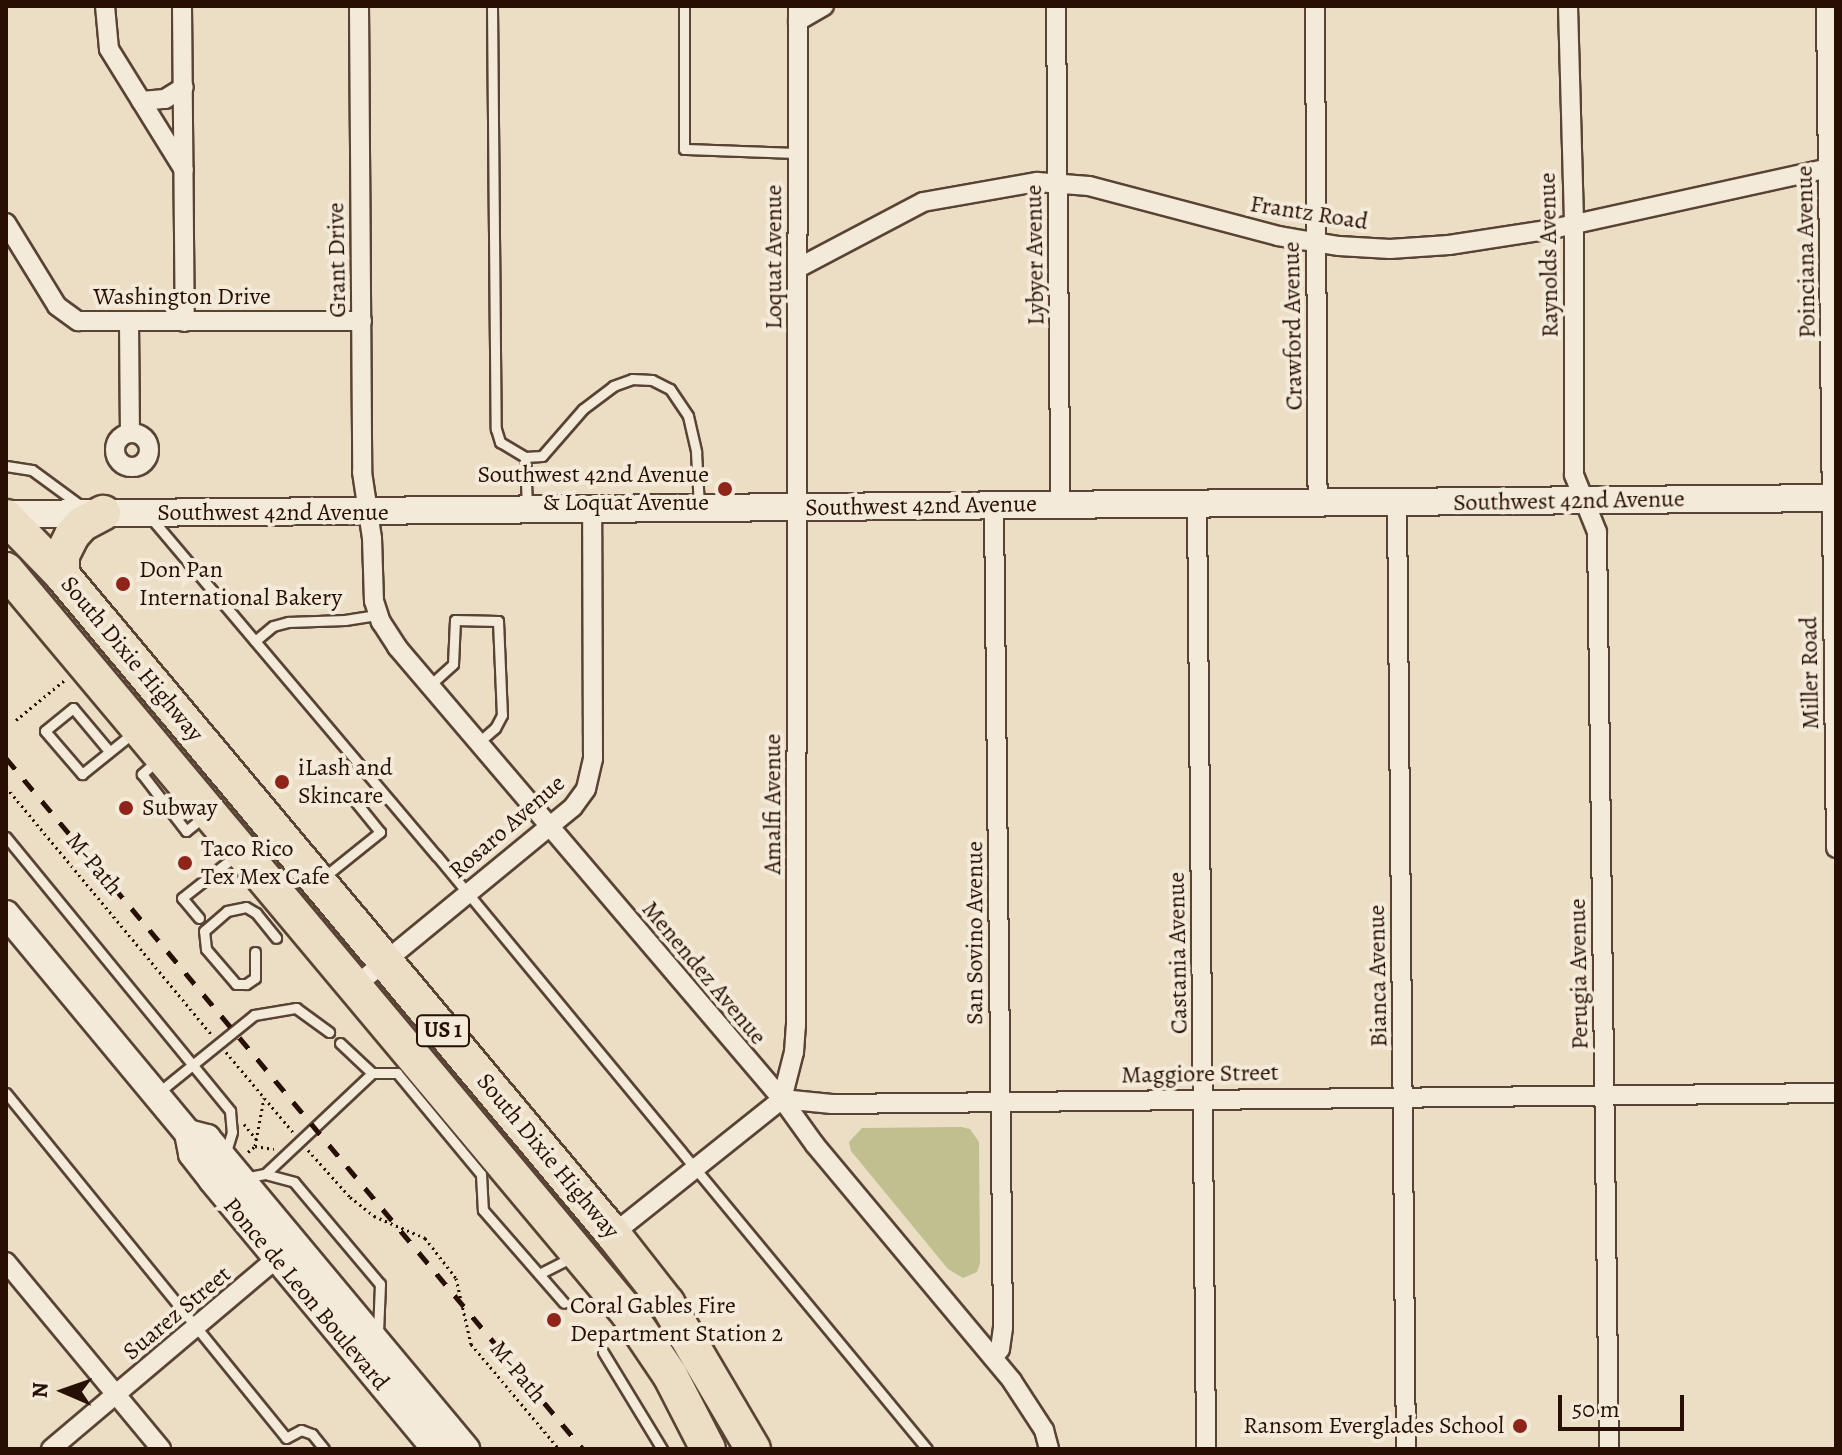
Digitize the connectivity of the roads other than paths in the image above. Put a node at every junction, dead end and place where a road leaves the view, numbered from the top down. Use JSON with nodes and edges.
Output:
{"nodes":[{"id":1,"x":105,"y":6,"type":"edge"},
{"id":2,"x":182,"y":6,"type":"edge"},
{"id":3,"x":359,"y":6,"type":"edge"},
{"id":4,"x":492,"y":6,"type":"edge"},
{"id":5,"x":684,"y":6,"type":"edge"},
{"id":6,"x":824,"y":6,"type":"edge"},
{"id":7,"x":1056,"y":6,"type":"edge"},
{"id":8,"x":1315,"y":6,"type":"edge"},
{"id":9,"x":1568,"y":6,"type":"edge"},
{"id":10,"x":1826,"y":6,"type":"edge"},
{"id":11,"x":798,"y":13,"type":"edge"},
{"id":12,"x":184,"y":87,"type":"junction"},
{"id":13,"x":141,"y":101,"type":"junction"},
{"id":14,"x":798,"y":153,"type":"junction"},
{"id":15,"x":1829,"y":168,"type":"junction"},
{"id":16,"x":184,"y":170,"type":"junction"},
{"id":17,"x":1058,"y":182,"type":"junction"},
{"id":18,"x":6,"y":223,"type":"edge"},
{"id":19,"x":1574,"y":225,"type":"junction"},
{"id":20,"x":1316,"y":243,"type":"junction"},
{"id":21,"x":798,"y":268,"type":"junction"},
{"id":22,"x":362,"y":321,"type":"junction"},
{"id":23,"x":129,"y":322,"type":"junction"},
{"id":24,"x":185,"y":322,"type":"junction"},
{"id":25,"x":130,"y":432,"type":"dead end"},
{"id":26,"x":525,"y":457,"type":"junction"},
{"id":27,"x":6,"y":466,"type":"edge"},
{"id":28,"x":1834,"y":498,"type":"edge"},
{"id":29,"x":1587,"y":501,"type":"junction"},
{"id":30,"x":1318,"y":502,"type":"junction"},
{"id":31,"x":1397,"y":502,"type":"junction"},
{"id":32,"x":1060,"y":504,"type":"junction"},
{"id":33,"x":1197,"y":504,"type":"junction"},
{"id":34,"x":994,"y":505,"type":"junction"},
{"id":35,"x":798,"y":508,"type":"junction"},
{"id":36,"x":699,"y":510,"type":"junction"},
{"id":37,"x":592,"y":511,"type":"junction"},
{"id":38,"x":96,"y":512,"type":"junction"},
{"id":39,"x":527,"y":512,"type":"junction"},
{"id":40,"x":146,"y":513,"type":"junction"},
{"id":41,"x":367,"y":513,"type":"junction"},
{"id":42,"x":6,"y":515,"type":"edge"},
{"id":43,"x":6,"y":570,"type":"edge"},
{"id":44,"x":62,"y":575,"type":"junction"},
{"id":45,"x":377,"y":615,"type":"junction"},
{"id":46,"x":255,"y":641,"type":"junction"},
{"id":47,"x":430,"y":686,"type":"junction"},
{"id":48,"x":138,"y":728,"type":"junction"},
{"id":49,"x":478,"y":743,"type":"junction"},
{"id":50,"x":109,"y":751,"type":"junction"},
{"id":51,"x":355,"y":801,"type":"dead end"},
{"id":52,"x":549,"y":826,"type":"junction"},
{"id":53,"x":6,"y":837,"type":"edge"},
{"id":54,"x":1836,"y":848,"type":"edge"},
{"id":55,"x":241,"y":851,"type":"junction"},
{"id":56,"x":318,"y":881,"type":"junction"},
{"id":57,"x":468,"y":894,"type":"junction"},
{"id":58,"x":6,"y":914,"type":"edge"},
{"id":59,"x":199,"y":918,"type":"dead end"},
{"id":60,"x":276,"y":938,"type":"dead end"},
{"id":61,"x":255,"y":952,"type":"dead end"},
{"id":62,"x":386,"y":963,"type":"junction"},
{"id":63,"x":354,"y":987,"type":"junction"},
{"id":64,"x":329,"y":1032,"type":"dead end"},
{"id":65,"x":340,"y":1043,"type":"dead end"},
{"id":66,"x":194,"y":1063,"type":"junction"},
{"id":67,"x":372,"y":1073,"type":"junction"},
{"id":68,"x":412,"y":1073,"type":"junction"},
{"id":69,"x":6,"y":1093,"type":"edge"},
{"id":70,"x":1836,"y":1093,"type":"edge"},
{"id":71,"x":156,"y":1094,"type":"junction"},
{"id":72,"x":1605,"y":1094,"type":"junction"},
{"id":73,"x":1404,"y":1096,"type":"junction"},
{"id":74,"x":1203,"y":1097,"type":"junction"},
{"id":75,"x":782,"y":1099,"type":"junction"},
{"id":76,"x":1000,"y":1100,"type":"junction"},
{"id":77,"x":188,"y":1133,"type":"junction"},
{"id":78,"x":243,"y":1167,"type":"junction"},
{"id":79,"x":693,"y":1169,"type":"junction"},
{"id":80,"x":613,"y":1234,"type":"junction"},
{"id":81,"x":285,"y":1251,"type":"junction"},
{"id":82,"x":579,"y":1254,"type":"junction"},
{"id":83,"x":6,"y":1262,"type":"edge"},
{"id":84,"x":539,"y":1274,"type":"junction"},
{"id":85,"x":564,"y":1303,"type":"dead end"},
{"id":86,"x":198,"y":1325,"type":"junction"},
{"id":87,"x":378,"y":1341,"type":"junction"},
{"id":88,"x":603,"y":1352,"type":"dead end"},
{"id":89,"x":993,"y":1358,"type":"junction"},
{"id":90,"x":117,"y":1395,"type":"junction"},
{"id":91,"x":427,"y":1446,"type":"edge"},
{"id":92,"x":51,"y":1449,"type":"edge"},
{"id":93,"x":161,"y":1449,"type":"edge"},
{"id":94,"x":324,"y":1449,"type":"edge"},
{"id":95,"x":466,"y":1449,"type":"edge"},
{"id":96,"x":662,"y":1449,"type":"edge"},
{"id":97,"x":708,"y":1449,"type":"edge"},
{"id":98,"x":753,"y":1449,"type":"edge"},
{"id":99,"x":927,"y":1449,"type":"edge"},
{"id":100,"x":1049,"y":1449,"type":"edge"},
{"id":101,"x":1206,"y":1449,"type":"edge"},
{"id":102,"x":1406,"y":1449,"type":"edge"},
{"id":103,"x":1609,"y":1449,"type":"edge"}],
"edges":[{"from":1,"to":13,"type":"street"},
{"from":2,"to":12,"type":"street"},
{"from":3,"to":22,"type":"street","name":"Grant Drive"},
{"from":4,"to":26,"type":"lane"},
{"from":5,"to":14,"type":"lane"},
{"from":6,"to":11,"type":"street"},
{"from":7,"to":17,"type":"street","name":"Lybyer Avenue"},
{"from":8,"to":20,"type":"street","name":"Crawford Avenue"},
{"from":9,"to":19,"type":"street","name":"Raynolds Avenue"},
{"from":10,"to":15,"type":"street","name":"Poinciana Avenue"},
{"from":11,"to":14,"type":"street","name":"Loquat Avenue"},
{"from":12,"to":13,"type":"street"},
{"from":12,"to":16,"type":"street"},
{"from":13,"to":16,"type":"street"},
{"from":14,"to":21,"type":"street","name":"Loquat Avenue"},
{"from":15,"to":19,"type":"street","name":"Frantz Road"},
{"from":15,"to":28,"type":"street","name":"Poinciana Avenue"},
{"from":16,"to":24,"type":"street"},
{"from":17,"to":20,"type":"street","name":"Frantz Road"},
{"from":17,"to":21,"type":"street","name":"Frantz Road"},
{"from":17,"to":32,"type":"street","name":"Lybyer Avenue"},
{"from":18,"to":23,"type":"street","name":"Washington Drive"},
{"from":19,"to":20,"type":"street","name":"Frantz Road"},
{"from":19,"to":29,"type":"street","name":"Raynolds Avenue"},
{"from":20,"to":30,"type":"street","name":"Crawford Avenue"},
{"from":21,"to":35,"type":"street","name":"Loquat Avenue"},
{"from":22,"to":24,"type":"street","name":"Washington Drive"},
{"from":22,"to":41,"type":"street","name":"Grant Drive"},
{"from":23,"to":24,"type":"street","name":"Washington Drive"},
{"from":23,"to":25,"type":"street"},
{"from":26,"to":36,"type":"lane"},
{"from":26,"to":39,"type":"lane"},
{"from":27,"to":38,"type":"lane"},
{"from":28,"to":29,"type":"main road","name":"Southwest 42nd Avenue"},
{"from":28,"to":54,"type":"street","name":"Miller Road"},
{"from":29,"to":31,"type":"main road","name":"Southwest 42nd Avenue"},
{"from":29,"to":72,"type":"street","name":"Perugia Avenue"},
{"from":30,"to":31,"type":"main road","name":"Southwest 42nd Avenue"},
{"from":30,"to":33,"type":"main road","name":"Southwest 42nd Avenue"},
{"from":31,"to":73,"type":"street","name":"Bianca Avenue"},
{"from":32,"to":33,"type":"main road","name":"Southwest 42nd Avenue"},
{"from":32,"to":34,"type":"main road","name":"Southwest 42nd Avenue"},
{"from":33,"to":74,"type":"street","name":"Castania Avenue"},
{"from":34,"to":35,"type":"main road","name":"Southwest 42nd Avenue"},
{"from":34,"to":76,"type":"street","name":"San Sovino Avenue"},
{"from":35,"to":36,"type":"main road","name":"Southwest 42nd Avenue"},
{"from":35,"to":75,"type":"street","name":"Amalfi Avenue"},
{"from":36,"to":37,"type":"main road","name":"Southwest 42nd Avenue"},
{"from":37,"to":39,"type":"main road","name":"Southwest 42nd Avenue"},
{"from":37,"to":52,"type":"street","name":"Rosaro Avenue"},
{"from":38,"to":40,"type":"main road","name":"Southwest 42nd Avenue"},
{"from":38,"to":42,"type":"main road","name":"Southwest 42nd Avenue"},
{"from":38,"to":44,"type":"highway"},
{"from":39,"to":41,"type":"main road","name":"Southwest 42nd Avenue"},
{"from":40,"to":41,"type":"main road","name":"Southwest 42nd Avenue"},
{"from":40,"to":46,"type":"lane"},
{"from":41,"to":45,"type":"street","name":"Menendez Avenue"},
{"from":42,"to":44,"type":"highway","name":"South Dixie Highway","number":"US 1"},
{"from":43,"to":48,"type":"highway","name":"South Dixie Highway","number":"US 1"},
{"from":44,"to":56,"type":"highway","name":"South Dixie Highway","number":"US 1"},
{"from":45,"to":46,"type":"lane"},
{"from":45,"to":47,"type":"street","name":"Menendez Avenue"},
{"from":46,"to":57,"type":"lane"},
{"from":47,"to":49,"type":"street","name":"Menendez Avenue"},
{"from":47,"to":49,"type":"lane"},
{"from":48,"to":50,"type":"lane"},
{"from":48,"to":55,"type":"highway","name":"South Dixie Highway","number":"US 1"},
{"from":49,"to":52,"type":"street","name":"Menendez Avenue"},
{"from":50,"to":50,"type":"lane"},
{"from":51,"to":56,"type":"lane"},
{"from":52,"to":57,"type":"street","name":"Rosaro Avenue"},
{"from":52,"to":75,"type":"street","name":"Menendez Avenue"},
{"from":53,"to":66,"type":"lane"},
{"from":55,"to":59,"type":"lane"},
{"from":55,"to":63,"type":"highway","name":"South Dixie Highway","number":"US 1"},
{"from":56,"to":62,"type":"highway","name":"South Dixie Highway","number":"US 1"},
{"from":57,"to":62,"type":"street","name":"Rosaro Avenue"},
{"from":57,"to":79,"type":"lane"},
{"from":58,"to":71,"type":"main road","name":"Ponce de Leon Boulevard"},
{"from":60,"to":61,"type":"lane"},
{"from":62,"to":63,"type":"street","name":"Rosaro Avenue"},
{"from":62,"to":80,"type":"highway","name":"South Dixie Highway","number":"US 1"},
{"from":63,"to":68,"type":"highway","name":"South Dixie Highway","number":"US 1"},
{"from":64,"to":66,"type":"lane"},
{"from":65,"to":67,"type":"lane"},
{"from":66,"to":71,"type":"lane"},
{"from":66,"to":78,"type":"lane"},
{"from":67,"to":68,"type":"lane"},
{"from":67,"to":78,"type":"lane"},
{"from":68,"to":82,"type":"highway","name":"South Dixie Highway","number":"US 1"},
{"from":68,"to":84,"type":"lane"},
{"from":69,"to":86,"type":"lane"},
{"from":70,"to":72,"type":"street","name":"Maggiore Street"},
{"from":71,"to":77,"type":"main road","name":"Ponce de Leon Boulevard"},
{"from":72,"to":73,"type":"street","name":"Maggiore Street"},
{"from":72,"to":103,"type":"street","name":"Perugia Avenue"},
{"from":73,"to":74,"type":"street","name":"Maggiore Street"},
{"from":73,"to":102,"type":"street","name":"Bianca Avenue"},
{"from":74,"to":76,"type":"street","name":"Maggiore Street"},
{"from":74,"to":101,"type":"street","name":"Castania Avenue"},
{"from":75,"to":76,"type":"street","name":"Maggiore Street"},
{"from":75,"to":79,"type":"street"},
{"from":75,"to":89,"type":"street","name":"Menendez Avenue"},
{"from":76,"to":89,"type":"street","name":"San Sovino Avenue"},
{"from":77,"to":78,"type":"main road","name":"Ponce de Leon Boulevard"},
{"from":77,"to":81,"type":"main road","name":"Ponce de Leon Boulevard"},
{"from":78,"to":81,"type":"main road","name":"Ponce de Leon Boulevard"},
{"from":78,"to":87,"type":"lane"},
{"from":79,"to":80,"type":"street"},
{"from":79,"to":99,"type":"lane"},
{"from":80,"to":82,"type":"highway"},
{"from":80,"to":98,"type":"highway","name":"South Dixie Highway","number":"US 1"},
{"from":81,"to":86,"type":"street","name":"Suarez Street"},
{"from":81,"to":87,"type":"main road","name":"Ponce de Leon Boulevard"},
{"from":81,"to":91,"type":"main road","name":"Ponce de Leon Boulevard"},
{"from":82,"to":84,"type":"lane"},
{"from":82,"to":97,"type":"highway","name":"South Dixie Highway","number":"US 1"},
{"from":83,"to":90,"type":"street"},
{"from":84,"to":85,"type":"lane"},
{"from":86,"to":90,"type":"street","name":"Suarez Street"},
{"from":86,"to":94,"type":"lane"},
{"from":87,"to":95,"type":"main road","name":"Ponce de Leon Boulevard"},
{"from":88,"to":96,"type":"lane"},
{"from":89,"to":100,"type":"street","name":"Menendez Avenue"},
{"from":90,"to":92,"type":"street","name":"Suarez Street"},
{"from":90,"to":93,"type":"street"}]}
